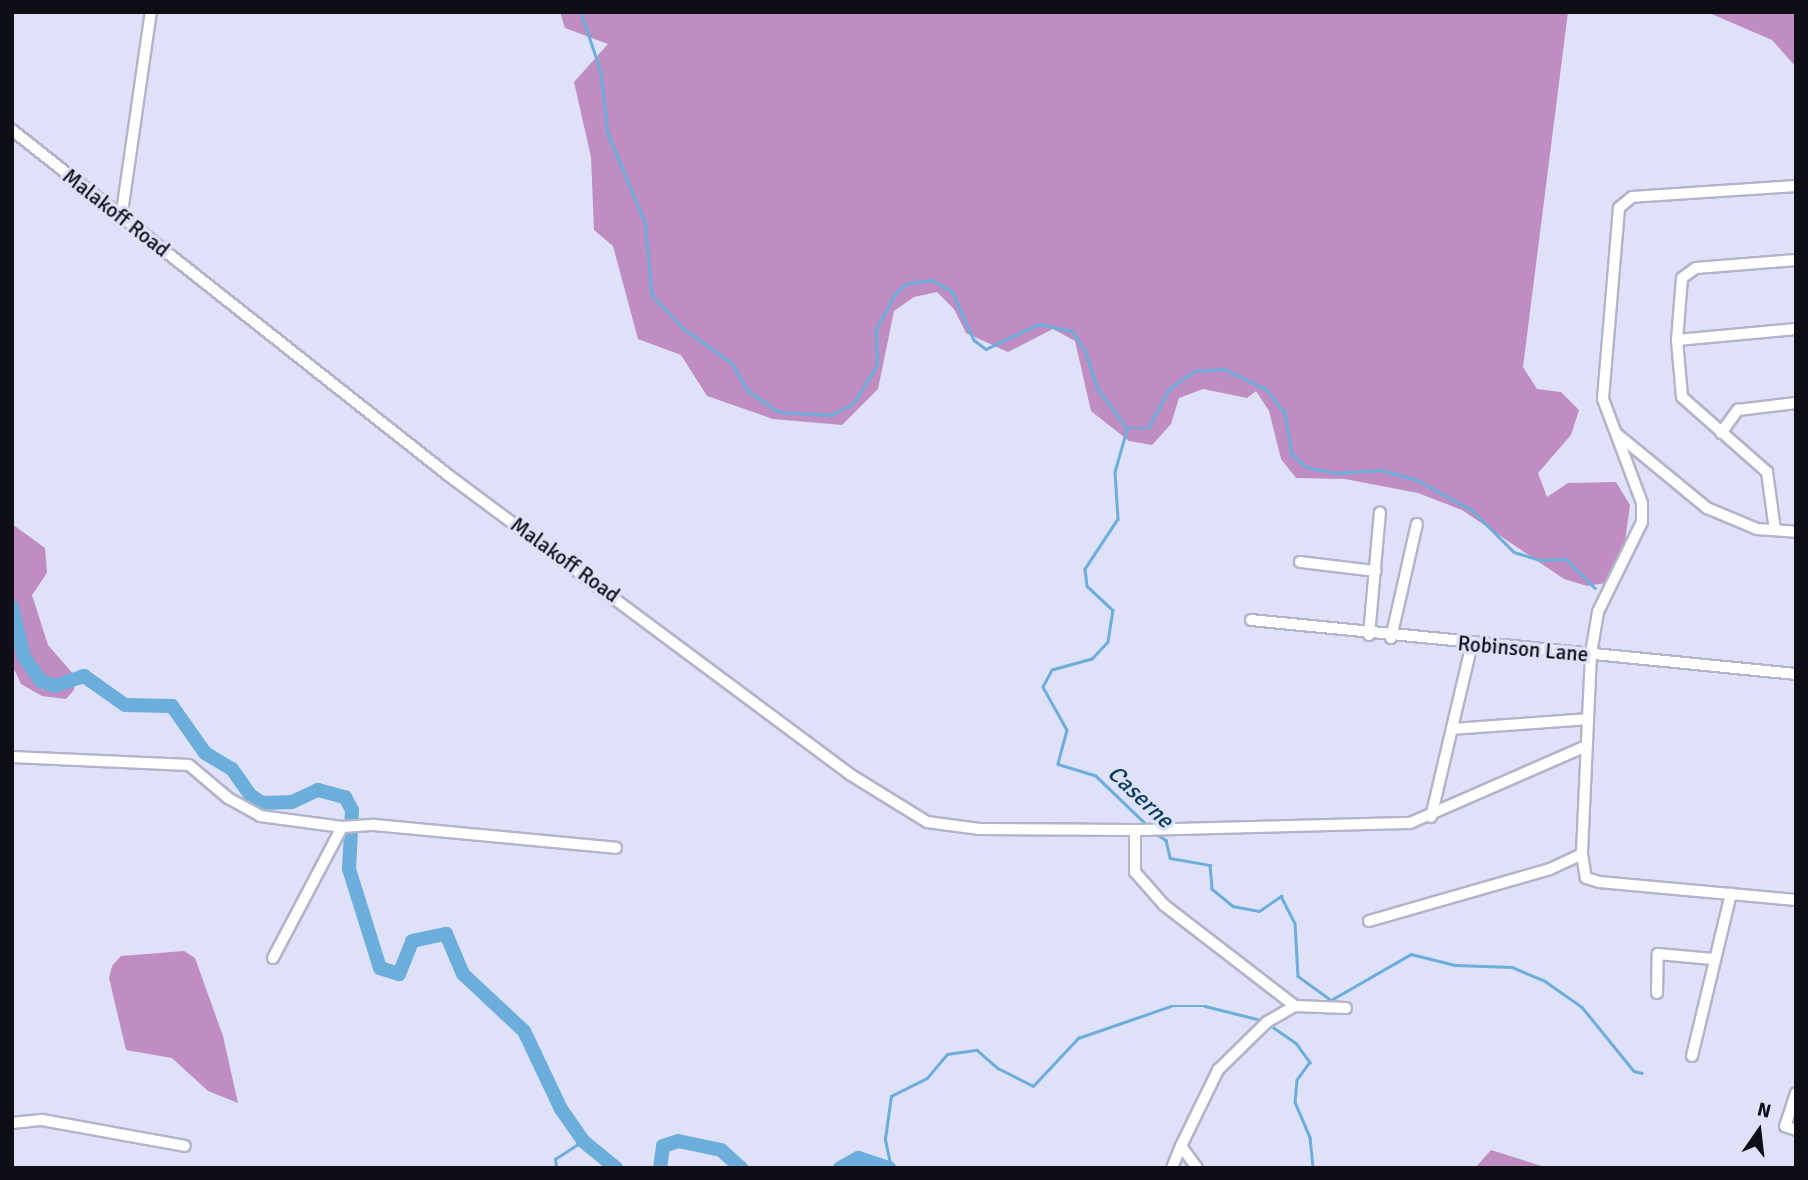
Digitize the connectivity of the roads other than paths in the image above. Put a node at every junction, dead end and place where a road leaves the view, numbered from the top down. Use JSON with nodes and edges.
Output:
{"nodes":[{"id":1,"x":151,"y":12,"type":"edge"},
{"id":2,"x":12,"y":130,"type":"edge"},
{"id":3,"x":1796,"y":186,"type":"edge"},
{"id":4,"x":121,"y":219,"type":"junction"},
{"id":5,"x":1796,"y":260,"type":"edge"},
{"id":6,"x":1796,"y":329,"type":"edge"},
{"id":7,"x":1677,"y":340,"type":"junction"},
{"id":8,"x":1796,"y":403,"type":"edge"},
{"id":9,"x":1612,"y":429,"type":"junction"},
{"id":10,"x":1721,"y":433,"type":"junction"},
{"id":11,"x":1380,"y":512,"type":"dead end"},
{"id":12,"x":1418,"y":524,"type":"dead end"},
{"id":13,"x":1775,"y":530,"type":"junction"},
{"id":14,"x":1796,"y":532,"type":"edge"},
{"id":15,"x":1300,"y":562,"type":"dead end"},
{"id":16,"x":1375,"y":571,"type":"junction"},
{"id":17,"x":1251,"y":620,"type":"dead end"},
{"id":18,"x":1369,"y":635,"type":"junction"},
{"id":19,"x":1391,"y":638,"type":"junction"},
{"id":20,"x":1472,"y":644,"type":"junction"},
{"id":21,"x":1591,"y":654,"type":"junction"},
{"id":22,"x":1796,"y":674,"type":"edge"},
{"id":23,"x":1588,"y":719,"type":"junction"},
{"id":24,"x":1451,"y":729,"type":"junction"},
{"id":25,"x":1586,"y":746,"type":"junction"},
{"id":26,"x":12,"y":757,"type":"edge"},
{"id":27,"x":1431,"y":817,"type":"junction"},
{"id":28,"x":342,"y":827,"type":"junction"},
{"id":29,"x":1139,"y":830,"type":"junction"},
{"id":30,"x":616,"y":848,"type":"dead end"},
{"id":31,"x":1582,"y":855,"type":"junction"},
{"id":32,"x":1731,"y":894,"type":"junction"},
{"id":33,"x":1796,"y":900,"type":"edge"},
{"id":34,"x":1369,"y":921,"type":"dead end"},
{"id":35,"x":273,"y":958,"type":"dead end"},
{"id":36,"x":1713,"y":959,"type":"junction"},
{"id":37,"x":1657,"y":993,"type":"dead end"},
{"id":38,"x":1294,"y":1006,"type":"junction"},
{"id":39,"x":1346,"y":1009,"type":"dead end"},
{"id":40,"x":1692,"y":1056,"type":"dead end"},
{"id":41,"x":1796,"y":1093,"type":"edge"},
{"id":42,"x":12,"y":1124,"type":"edge"},
{"id":43,"x":1791,"y":1128,"type":"edge"},
{"id":44,"x":185,"y":1146,"type":"dead end"},
{"id":45,"x":1181,"y":1146,"type":"junction"},
{"id":46,"x":1172,"y":1168,"type":"edge"},
{"id":47,"x":1196,"y":1168,"type":"edge"}],
"edges":[{"from":1,"to":4,"type":"street"},
{"from":2,"to":4,"type":"street","name":"Malakoff Road"},
{"from":3,"to":9,"type":"street"},
{"from":4,"to":29,"type":"street","name":"Malakoff Road"},
{"from":5,"to":7,"type":"street"},
{"from":6,"to":7,"type":"street"},
{"from":7,"to":10,"type":"street"},
{"from":8,"to":10,"type":"street"},
{"from":9,"to":13,"type":"street"},
{"from":9,"to":21,"type":"street"},
{"from":10,"to":13,"type":"street"},
{"from":11,"to":16,"type":"street"},
{"from":12,"to":19,"type":"street"},
{"from":13,"to":14,"type":"street"},
{"from":15,"to":16,"type":"street"},
{"from":16,"to":18,"type":"street"},
{"from":17,"to":18,"type":"street","name":"Robinson Lane"},
{"from":18,"to":19,"type":"street","name":"Robinson Lane"},
{"from":19,"to":20,"type":"street","name":"Robinson Lane"},
{"from":20,"to":21,"type":"street","name":"Robinson Lane"},
{"from":20,"to":24,"type":"street"},
{"from":21,"to":22,"type":"street","name":"Robinson Lane"},
{"from":21,"to":23,"type":"street"},
{"from":23,"to":24,"type":"street"},
{"from":23,"to":25,"type":"street"},
{"from":24,"to":27,"type":"street"},
{"from":25,"to":27,"type":"street","name":"Malakoff Road"},
{"from":25,"to":31,"type":"street"},
{"from":26,"to":28,"type":"street"},
{"from":27,"to":29,"type":"street","name":"Malakoff Road"},
{"from":28,"to":30,"type":"street"},
{"from":28,"to":35,"type":"street"},
{"from":29,"to":38,"type":"street"},
{"from":31,"to":32,"type":"street"},
{"from":31,"to":34,"type":"street"},
{"from":32,"to":33,"type":"street"},
{"from":32,"to":36,"type":"street"},
{"from":36,"to":37,"type":"street"},
{"from":36,"to":40,"type":"street"},
{"from":38,"to":39,"type":"street"},
{"from":38,"to":45,"type":"street"},
{"from":41,"to":43,"type":"street"},
{"from":42,"to":44,"type":"street"},
{"from":45,"to":46,"type":"street"},
{"from":45,"to":47,"type":"street"}]}
